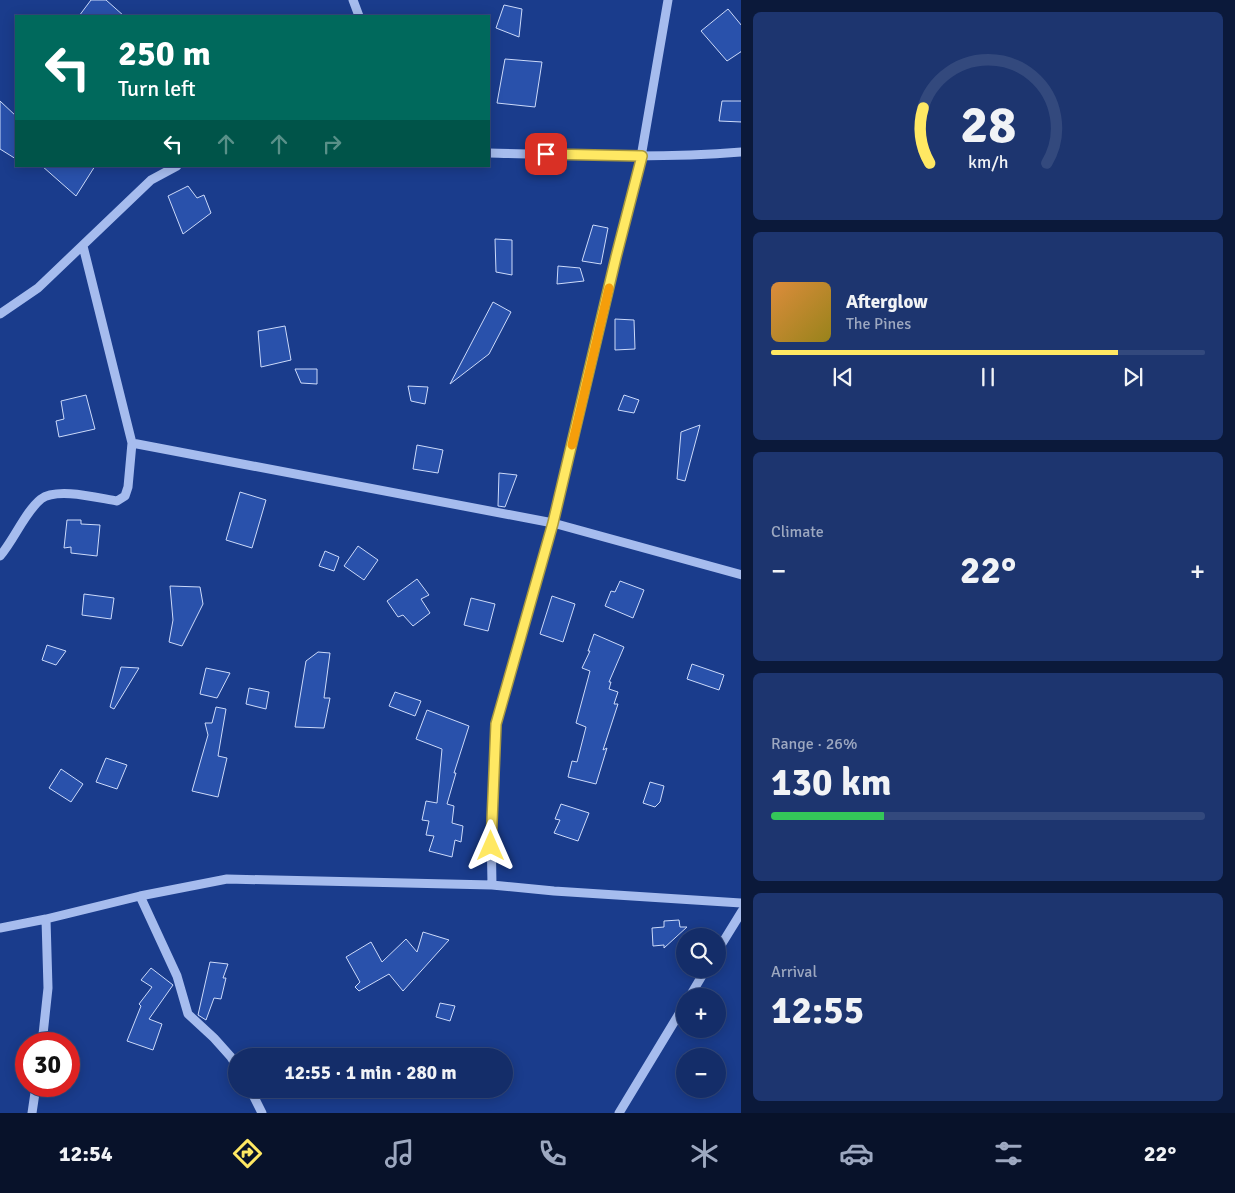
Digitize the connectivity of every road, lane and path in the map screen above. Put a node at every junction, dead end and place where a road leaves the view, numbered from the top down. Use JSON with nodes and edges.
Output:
{"nodes":[{"id":1,"x":353,"y":0,"type":"edge"},
{"id":2,"x":668,"y":0,"type":"edge"},
{"id":3,"x":359,"y":15,"type":"edge"},
{"id":4,"x":490,"y":152,"type":"edge"},
{"id":5,"x":741,"y":152,"type":"edge"},
{"id":6,"x":642,"y":156,"type":"junction"},
{"id":7,"x":175,"y":167,"type":"edge"},
{"id":8,"x":82,"y":246,"type":"junction"},
{"id":9,"x":0,"y":314,"type":"edge"},
{"id":10,"x":132,"y":443,"type":"junction"},
{"id":11,"x":553,"y":523,"type":"junction"},
{"id":12,"x":0,"y":556,"type":"edge"},
{"id":13,"x":741,"y":575,"type":"edge"},
{"id":14,"x":492,"y":885,"type":"junction"},
{"id":15,"x":140,"y":896,"type":"junction"},
{"id":16,"x":741,"y":903,"type":"edge"},
{"id":17,"x":741,"y":911,"type":"edge"},
{"id":18,"x":46,"y":919,"type":"junction"},
{"id":19,"x":0,"y":928,"type":"edge"},
{"id":20,"x":726,"y":936,"type":"edge"},
{"id":21,"x":676,"y":1019,"type":"edge"},
{"id":22,"x":43,"y":1032,"type":"edge"},
{"id":23,"x":228,"y":1053,"type":"edge"},
{"id":24,"x":34,"y":1097,"type":"edge"},
{"id":25,"x":254,"y":1098,"type":"edge"},
{"id":26,"x":32,"y":1113,"type":"edge"},
{"id":27,"x":262,"y":1113,"type":"edge"},
{"id":28,"x":619,"y":1113,"type":"edge"}],
"edges":[{"from":1,"to":3,"type":"street"},
{"from":2,"to":6,"type":"street"},
{"from":4,"to":6,"type":"street"},
{"from":5,"to":6,"type":"street"},
{"from":6,"to":11,"type":"street"},
{"from":7,"to":8,"type":"street"},
{"from":8,"to":9,"type":"street"},
{"from":8,"to":10,"type":"street"},
{"from":10,"to":11,"type":"street"},
{"from":10,"to":12,"type":"street"},
{"from":11,"to":13,"type":"street"},
{"from":11,"to":14,"type":"street"},
{"from":14,"to":15,"type":"street"},
{"from":14,"to":16,"type":"street"},
{"from":15,"to":18,"type":"street"},
{"from":15,"to":23,"type":"street"},
{"from":17,"to":20,"type":"street"},
{"from":18,"to":19,"type":"street"},
{"from":18,"to":22,"type":"street"},
{"from":21,"to":28,"type":"street"},
{"from":24,"to":26,"type":"street"},
{"from":25,"to":27,"type":"street"}]}
